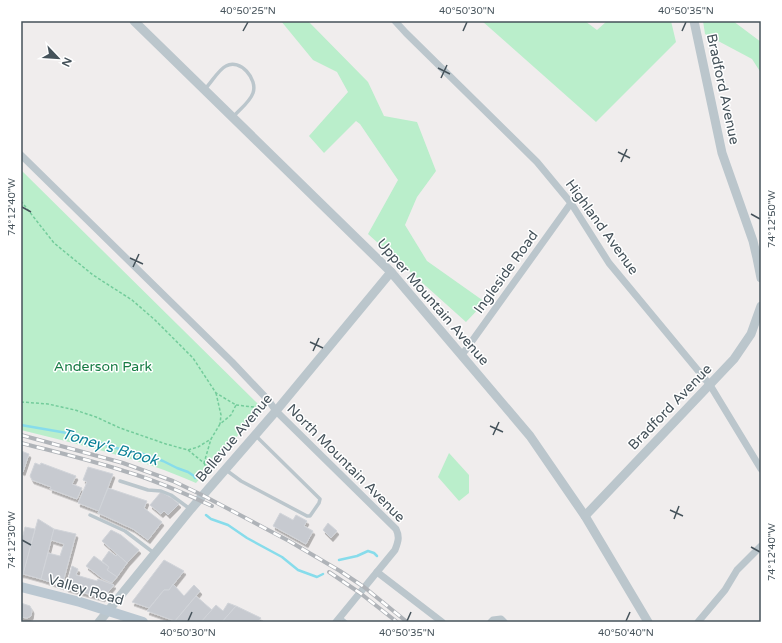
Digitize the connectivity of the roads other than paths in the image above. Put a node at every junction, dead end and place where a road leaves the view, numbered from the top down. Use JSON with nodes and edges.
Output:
{"nodes":[{"id":1,"x":134,"y":21,"type":"edge"},
{"id":2,"x":396,"y":21,"type":"edge"},
{"id":3,"x":694,"y":21,"type":"edge"},
{"id":4,"x":204,"y":90,"type":"junction"},
{"id":5,"x":232,"y":118,"type":"junction"},
{"id":6,"x":21,"y":155,"type":"edge"},
{"id":7,"x":571,"y":203,"type":"junction"},
{"id":8,"x":391,"y":272,"type":"junction"},
{"id":9,"x":761,"y":278,"type":"edge"},
{"id":10,"x":761,"y":306,"type":"edge"},
{"id":11,"x":462,"y":355,"type":"junction"},
{"id":12,"x":710,"y":385,"type":"junction"},
{"id":13,"x":276,"y":411,"type":"junction"},
{"id":14,"x":255,"y":435,"type":"junction"},
{"id":15,"x":761,"y":469,"type":"edge"},
{"id":16,"x":226,"y":470,"type":"junction"},
{"id":17,"x":120,"y":481,"type":"dead end"},
{"id":18,"x":191,"y":509,"type":"junction"},
{"id":19,"x":90,"y":515,"type":"dead end"},
{"id":20,"x":585,"y":516,"type":"junction"},
{"id":21,"x":761,"y":546,"type":"edge"},
{"id":22,"x":155,"y":554,"type":"junction"},
{"id":23,"x":377,"y":572,"type":"junction"},
{"id":24,"x":21,"y":587,"type":"edge"},
{"id":25,"x":109,"y":610,"type":"junction"},
{"id":26,"x":340,"y":620,"type":"edge"},
{"id":27,"x":99,"y":622,"type":"edge"},
{"id":28,"x":143,"y":622,"type":"edge"},
{"id":29,"x":442,"y":622,"type":"edge"},
{"id":30,"x":490,"y":622,"type":"edge"},
{"id":31,"x":504,"y":622,"type":"edge"},
{"id":32,"x":648,"y":622,"type":"edge"},
{"id":33,"x":698,"y":622,"type":"edge"}],
"edges":[{"from":1,"to":4,"type":"street","name":"Upper Mountain Avenue"},
{"from":2,"to":7,"type":"street","name":"Highland Avenue"},
{"from":3,"to":9,"type":"street","name":"Bradford Avenue"},
{"from":4,"to":5,"type":"street","name":"Upper Mountain Avenue"},
{"from":4,"to":5,"type":"lane"},
{"from":5,"to":8,"type":"street","name":"Upper Mountain Avenue"},
{"from":6,"to":13,"type":"street","name":"North Mountain Avenue"},
{"from":7,"to":11,"type":"street","name":"Ingleside Road"},
{"from":7,"to":12,"type":"street","name":"Highland Avenue"},
{"from":8,"to":11,"type":"street","name":"Upper Mountain Avenue"},
{"from":8,"to":13,"type":"street","name":"Bellevue Avenue"},
{"from":10,"to":12,"type":"street","name":"Bradford Avenue"},
{"from":11,"to":20,"type":"street","name":"Upper Mountain Avenue"},
{"from":12,"to":15,"type":"street","name":"Highland Avenue"},
{"from":12,"to":20,"type":"street","name":"Bradford Avenue"},
{"from":13,"to":14,"type":"street","name":"Bellevue Avenue"},
{"from":13,"to":23,"type":"street","name":"North Mountain Avenue"},
{"from":14,"to":16,"type":"street","name":"Bellevue Avenue"},
{"from":14,"to":16,"type":"lane"},
{"from":16,"to":18,"type":"street","name":"Bellevue Avenue"},
{"from":17,"to":18,"type":"lane"},
{"from":18,"to":22,"type":"street","name":"Bellevue Avenue"},
{"from":19,"to":22,"type":"lane"},
{"from":20,"to":32,"type":"street","name":"Upper Mountain Avenue"},
{"from":21,"to":33,"type":"street"},
{"from":22,"to":25,"type":"street","name":"Bellevue Avenue"},
{"from":23,"to":26,"type":"street"},
{"from":23,"to":29,"type":"street"},
{"from":24,"to":25,"type":"main road","name":"Valley Road"},
{"from":25,"to":27,"type":"street","name":"Bellevue Avenue"},
{"from":25,"to":28,"type":"main road","name":"Valley Road"},
{"from":30,"to":31,"type":"street"}]}
